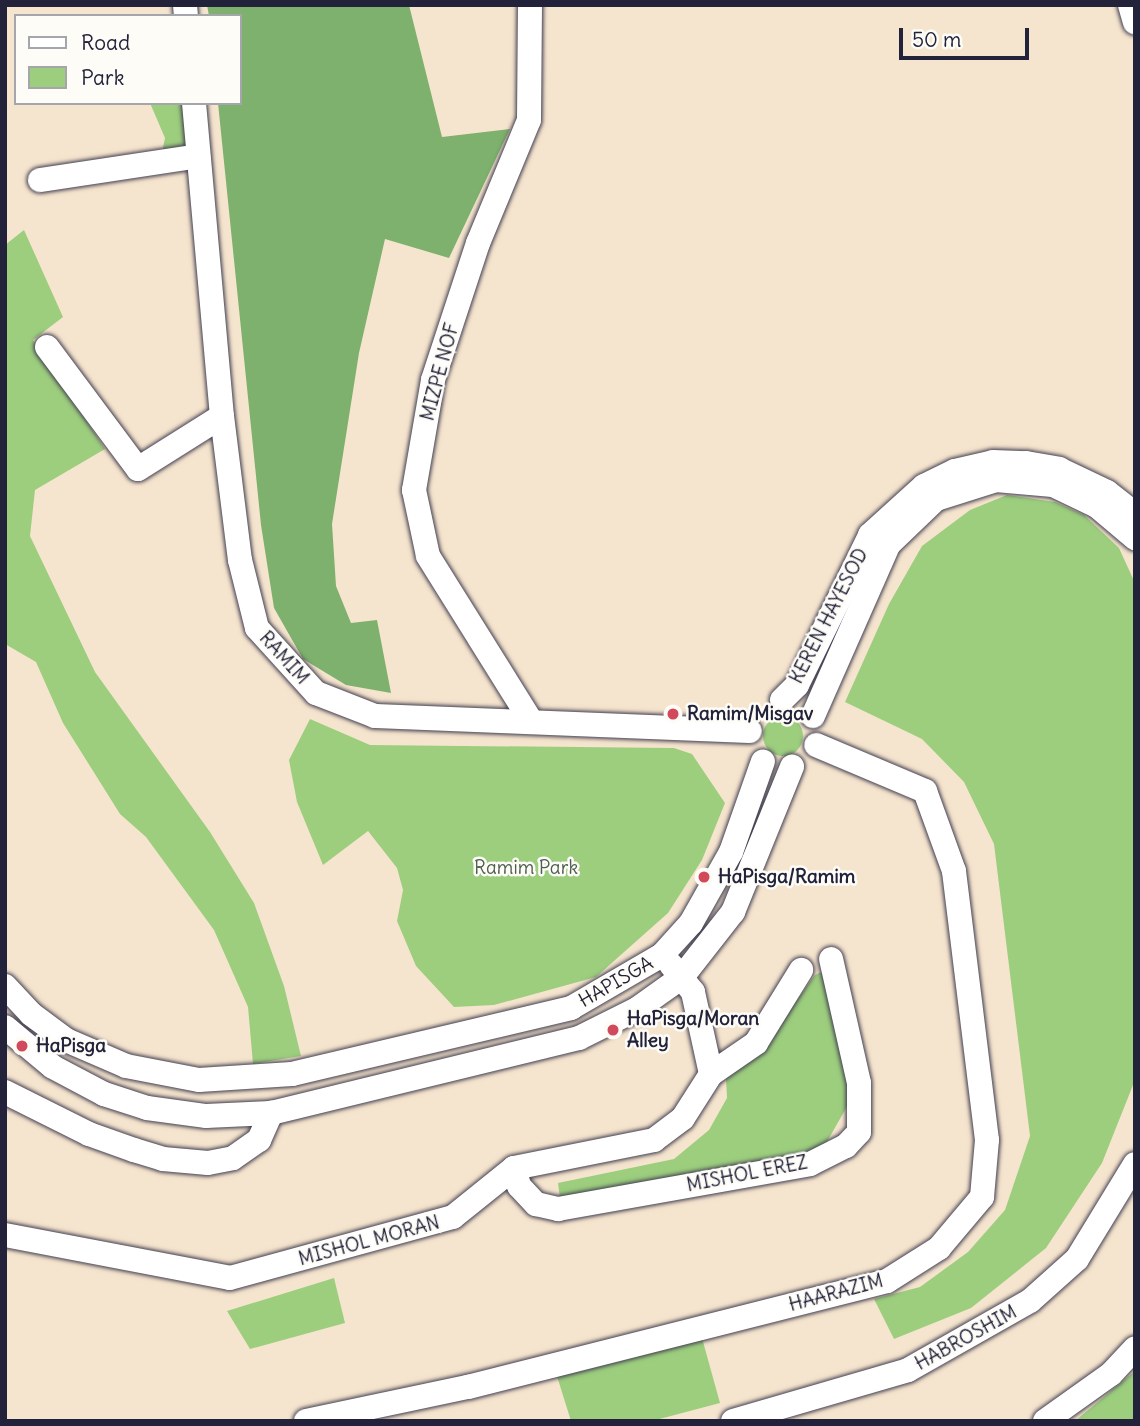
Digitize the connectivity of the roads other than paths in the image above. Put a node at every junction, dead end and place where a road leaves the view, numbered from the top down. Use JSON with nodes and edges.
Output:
{"nodes":[{"id":1,"x":530,"y":5,"type":"edge"},
{"id":2,"x":1130,"y":5,"type":"edge"},
{"id":3,"x":1135,"y":22,"type":"edge"},
{"id":4,"x":194,"y":105,"type":"edge"},
{"id":5,"x":198,"y":156,"type":"junction"},
{"id":6,"x":40,"y":180,"type":"dead end"},
{"id":7,"x":47,"y":348,"type":"dead end"},
{"id":8,"x":222,"y":416,"type":"junction"},
{"id":9,"x":1135,"y":514,"type":"edge"},
{"id":10,"x":1135,"y":538,"type":"edge"},
{"id":11,"x":782,"y":700,"type":"junction"},
{"id":12,"x":813,"y":716,"type":"junction"},
{"id":13,"x":531,"y":721,"type":"junction"},
{"id":14,"x":750,"y":731,"type":"junction"},
{"id":15,"x":816,"y":745,"type":"junction"},
{"id":16,"x":763,"y":761,"type":"junction"},
{"id":17,"x":792,"y":767,"type":"junction"},
{"id":18,"x":662,"y":955,"type":"junction"},
{"id":19,"x":831,"y":959,"type":"dead end"},
{"id":20,"x":801,"y":970,"type":"dead end"},
{"id":21,"x":682,"y":977,"type":"junction"},
{"id":22,"x":5,"y":986,"type":"edge"},
{"id":23,"x":5,"y":1027,"type":"edge"},
{"id":24,"x":710,"y":1074,"type":"junction"},
{"id":25,"x":5,"y":1092,"type":"edge"},
{"id":26,"x":271,"y":1113,"type":"junction"},
{"id":27,"x":1135,"y":1164,"type":"edge"},
{"id":28,"x":514,"y":1168,"type":"junction"},
{"id":29,"x":5,"y":1235,"type":"edge"},
{"id":30,"x":1135,"y":1348,"type":"edge"},
{"id":31,"x":306,"y":1421,"type":"edge"},
{"id":32,"x":733,"y":1421,"type":"edge"},
{"id":33,"x":1045,"y":1421,"type":"edge"}],
"edges":[{"from":1,"to":13,"type":"street","name":"MIZPE NOF"},
{"from":2,"to":3,"type":"street"},
{"from":4,"to":5,"type":"street","name":"RAMIM"},
{"from":5,"to":6,"type":"street"},
{"from":5,"to":8,"type":"street","name":"RAMIM"},
{"from":7,"to":8,"type":"street"},
{"from":8,"to":13,"type":"street","name":"RAMIM"},
{"from":9,"to":11,"type":"street","name":"KEREN HAYESOD"},
{"from":10,"to":12,"type":"street","name":"KEREN HAYESOD"},
{"from":11,"to":12,"type":"street"},
{"from":11,"to":14,"type":"street"},
{"from":12,"to":15,"type":"street"},
{"from":13,"to":14,"type":"street","name":"RAMIM"},
{"from":14,"to":16,"type":"street"},
{"from":15,"to":17,"type":"street"},
{"from":15,"to":31,"type":"street","name":"HAARAZIM"},
{"from":16,"to":17,"type":"street"},
{"from":16,"to":18,"type":"street","name":"HAPISGA"},
{"from":17,"to":21,"type":"street","name":"HAPISGA"},
{"from":18,"to":21,"type":"street"},
{"from":18,"to":22,"type":"street","name":"HAPISGA"},
{"from":19,"to":28,"type":"street","name":"MISHOL EREZ"},
{"from":20,"to":24,"type":"street"},
{"from":21,"to":24,"type":"street"},
{"from":21,"to":26,"type":"street","name":"HAPISGA"},
{"from":23,"to":26,"type":"street","name":"HAPISGA"},
{"from":24,"to":28,"type":"street","name":"MISHOL MORAN"},
{"from":25,"to":26,"type":"street"},
{"from":27,"to":32,"type":"street","name":"HABROSHIM"},
{"from":28,"to":29,"type":"street","name":"MISHOL MORAN"},
{"from":30,"to":33,"type":"street"}]}
